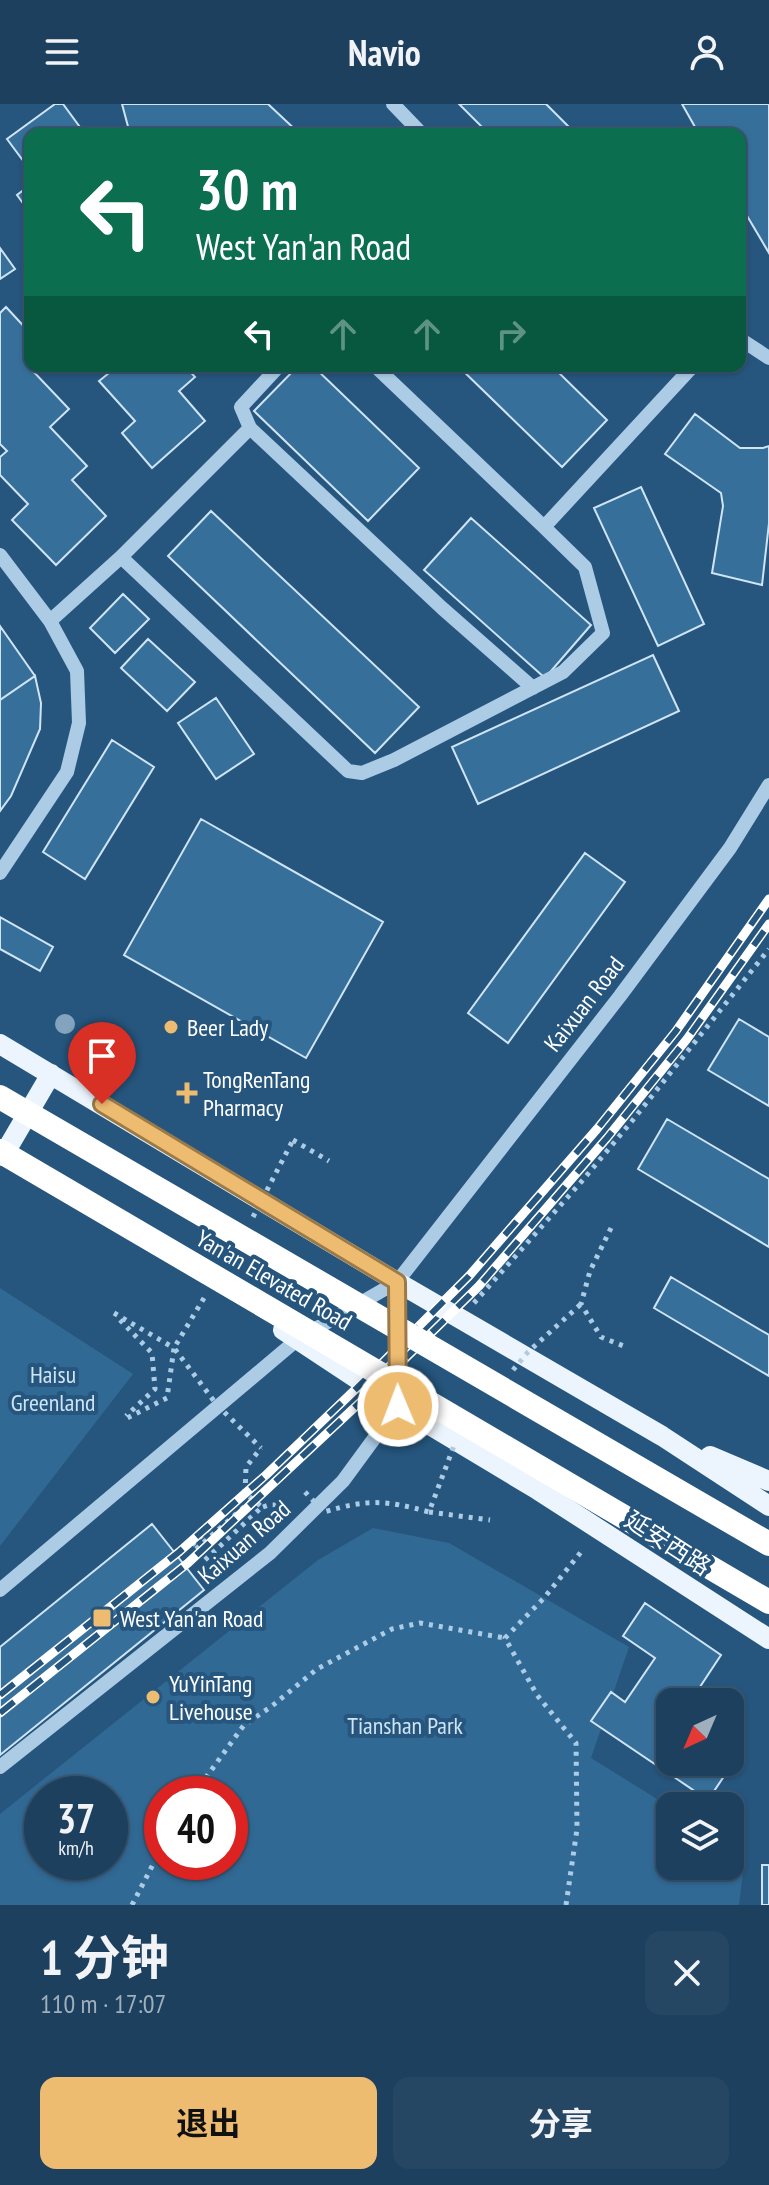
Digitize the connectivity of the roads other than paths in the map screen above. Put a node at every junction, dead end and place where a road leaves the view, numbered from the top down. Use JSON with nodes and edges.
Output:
{"nodes":[{"id":1,"x":393,"y":104,"type":"edge"},
{"id":2,"x":416,"y":128,"type":"edge"},
{"id":3,"x":746,"y":343,"type":"edge"},
{"id":4,"x":769,"y":358,"type":"edge"},
{"id":5,"x":273,"y":372,"type":"edge"},
{"id":6,"x":381,"y":372,"type":"edge"},
{"id":7,"x":687,"y":372,"type":"edge"},
{"id":8,"x":250,"y":428,"type":"junction"},
{"id":9,"x":544,"y":527,"type":"junction"},
{"id":10,"x":0,"y":555,"type":"edge"},
{"id":11,"x":121,"y":557,"type":"junction"},
{"id":12,"x":50,"y":621,"type":"junction"},
{"id":13,"x":533,"y":688,"type":"junction"},
{"id":14,"x":769,"y":785,"type":"edge"},
{"id":15,"x":0,"y":873,"type":"edge"},
{"id":16,"x":0,"y":1044,"type":"edge"},
{"id":17,"x":51,"y":1074,"type":"junction"},
{"id":18,"x":0,"y":1097,"type":"edge"},
{"id":19,"x":1,"y":1153,"type":"edge"},
{"id":20,"x":397,"y":1282,"type":"junction"},
{"id":21,"x":298,"y":1339,"type":"junction"},
{"id":22,"x":398,"y":1406,"type":"junction"},
{"id":23,"x":662,"y":1436,"type":"junction"},
{"id":24,"x":769,"y":1481,"type":"edge"},
{"id":25,"x":538,"y":1490,"type":"junction"},
{"id":26,"x":769,"y":1506,"type":"edge"},
{"id":27,"x":769,"y":1544,"type":"edge"},
{"id":28,"x":0,"y":1590,"type":"edge"},
{"id":29,"x":769,"y":1602,"type":"edge"},
{"id":30,"x":769,"y":1639,"type":"edge"},
{"id":31,"x":0,"y":1767,"type":"edge"}],
"edges":[{"from":1,"to":2,"type":"street"},
{"from":3,"to":4,"type":"street"},
{"from":5,"to":8,"type":"street"},
{"from":6,"to":9,"type":"street"},
{"from":7,"to":9,"type":"street"},
{"from":8,"to":11,"type":"street"},
{"from":8,"to":13,"type":"street"},
{"from":9,"to":13,"type":"street"},
{"from":10,"to":12,"type":"street"},
{"from":11,"to":12,"type":"street"},
{"from":11,"to":13,"type":"street"},
{"from":12,"to":15,"type":"street"},
{"from":14,"to":20,"type":"street","name":"Kaixuan Road"},
{"from":16,"to":17,"type":"main road"},
{"from":17,"to":19,"type":"main road"},
{"from":17,"to":20,"type":"main road"},
{"from":18,"to":27,"type":"highway","name":"Yan'an Elevated Road","bridge":true},
{"from":19,"to":21,"type":"main road"},
{"from":19,"to":29,"type":"highway","name":"Yan'an Elevated Road","bridge":true},
{"from":20,"to":21,"type":"street","name":"Kaixuan Road"},
{"from":20,"to":22,"type":"street"},
{"from":20,"to":23,"type":"main road"},
{"from":21,"to":22,"type":"main road"},
{"from":21,"to":28,"type":"street","name":"Kaixuan Road"},
{"from":22,"to":25,"type":"main road"},
{"from":22,"to":31,"type":"street","name":"Kaixuan Road"},
{"from":23,"to":24,"type":"main road"},
{"from":23,"to":26,"type":"main road"},
{"from":25,"to":29,"type":"main road"},
{"from":25,"to":30,"type":"main road","name":"延安西路"}]}
